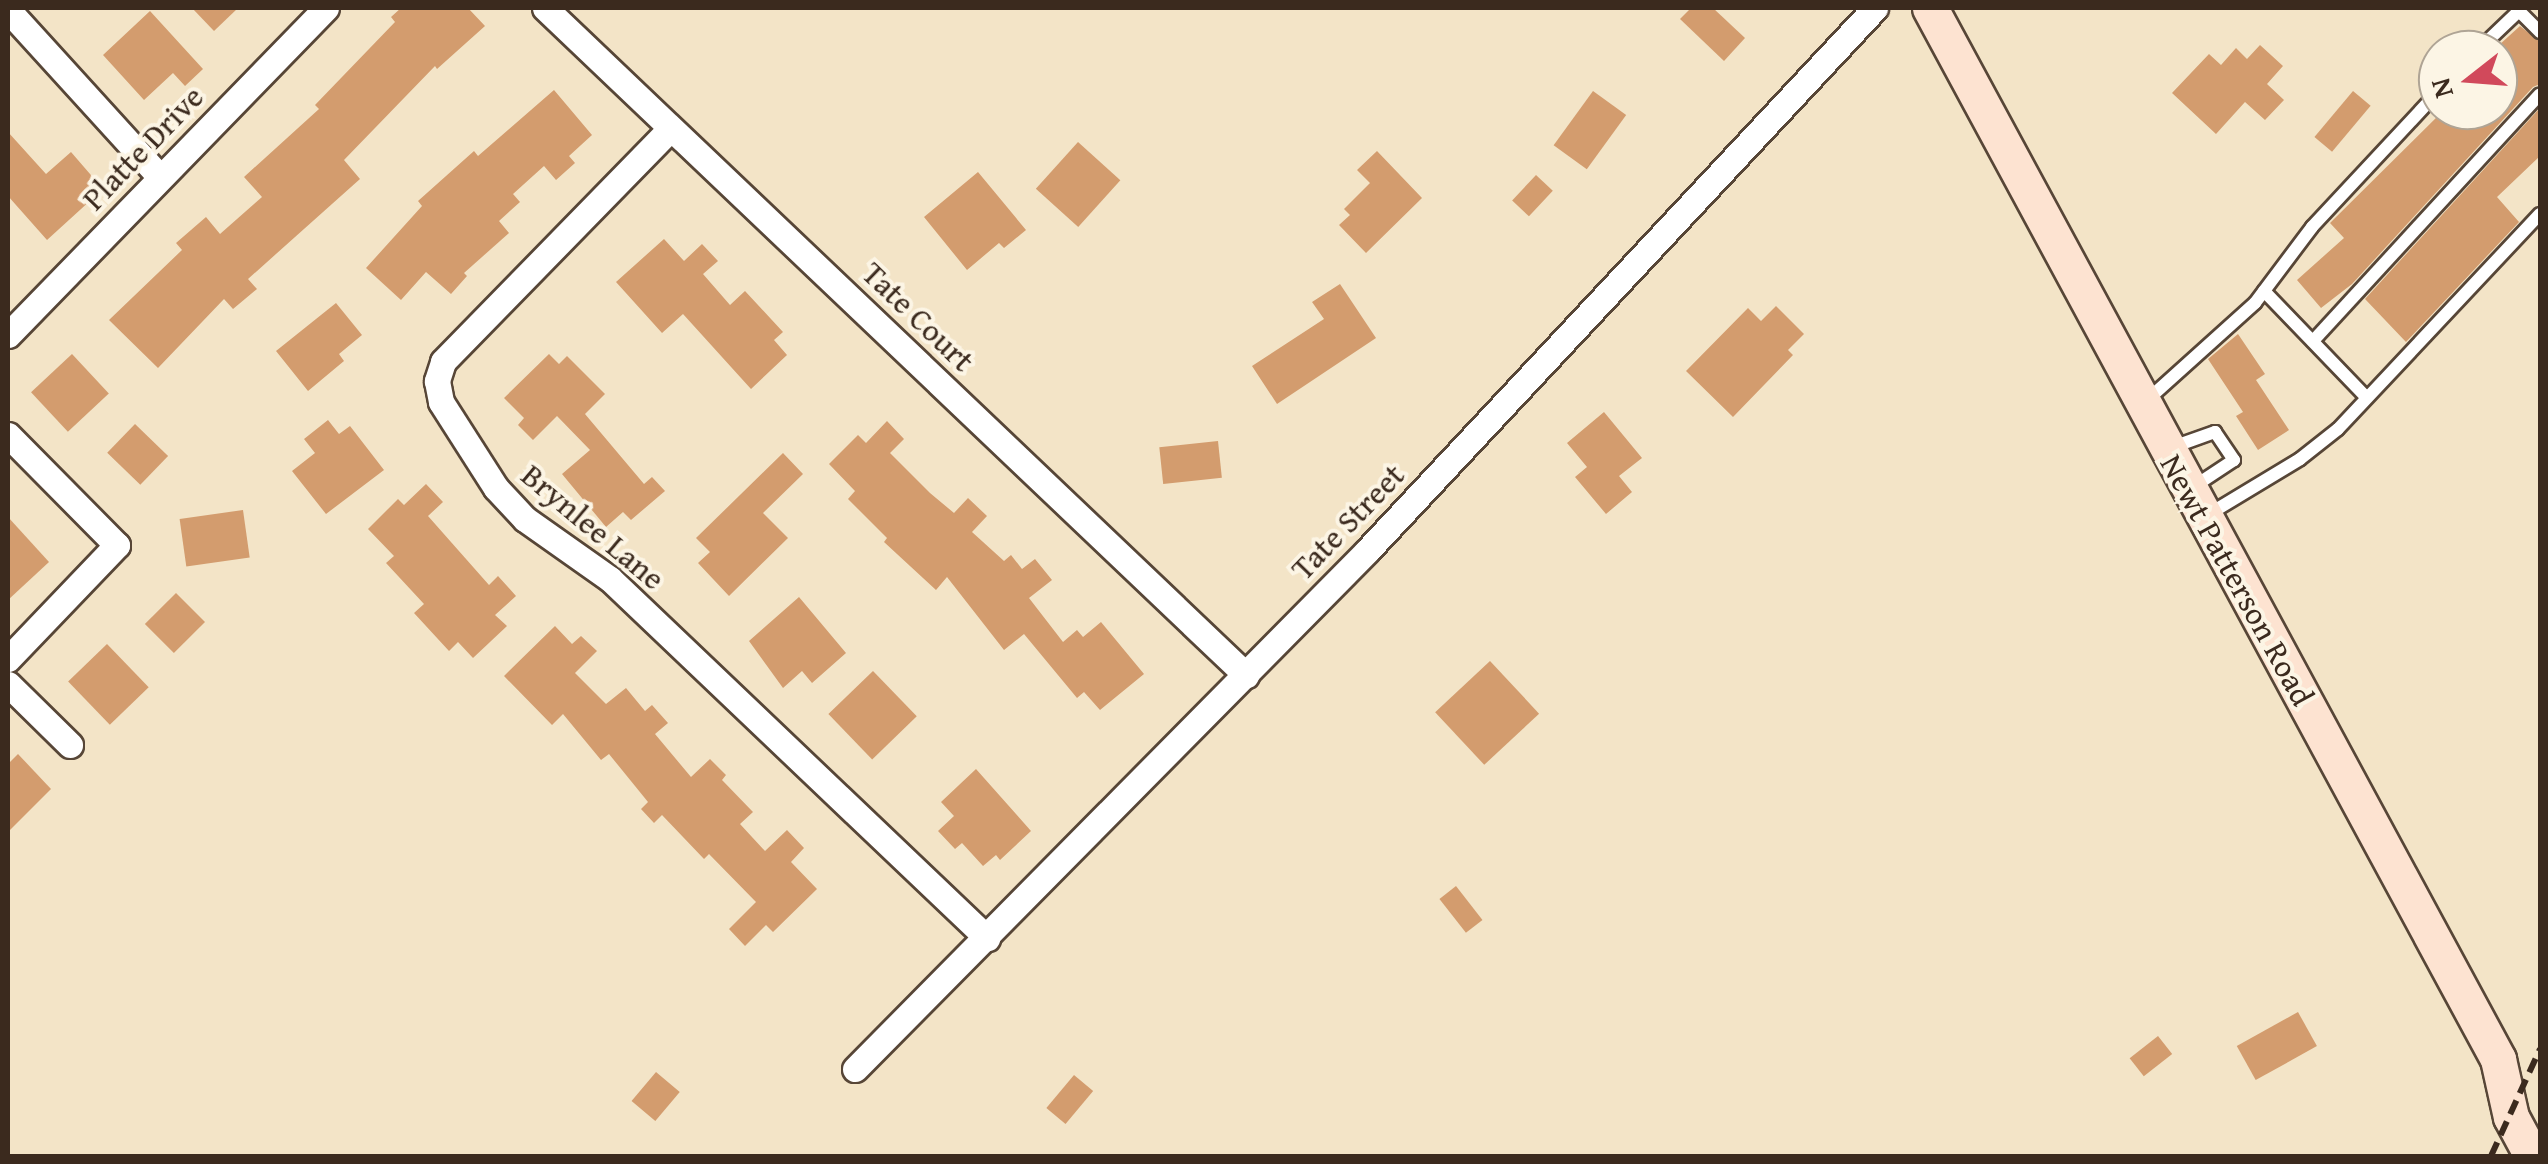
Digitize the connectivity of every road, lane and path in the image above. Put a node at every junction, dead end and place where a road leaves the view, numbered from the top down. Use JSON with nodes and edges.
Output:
{"nodes":[{"id":1,"x":326,"y":8,"type":"edge"},
{"id":2,"x":545,"y":8,"type":"edge"},
{"id":3,"x":1875,"y":8,"type":"edge"},
{"id":4,"x":1930,"y":8,"type":"edge"},
{"id":5,"x":8,"y":10,"type":"edge"},
{"id":6,"x":2498,"y":30,"type":"edge"},
{"id":7,"x":2540,"y":32,"type":"edge"},
{"id":8,"x":2540,"y":94,"type":"edge"},
{"id":9,"x":2418,"y":113,"type":"edge"},
{"id":10,"x":670,"y":129,"type":"junction"},
{"id":11,"x":160,"y":178,"type":"junction"},
{"id":12,"x":2540,"y":214,"type":"edge"},
{"id":13,"x":2264,"y":291,"type":"junction"},
{"id":14,"x":8,"y":334,"type":"edge"},
{"id":15,"x":2312,"y":341,"type":"junction"},
{"id":16,"x":2366,"y":397,"type":"junction"},
{"id":17,"x":2142,"y":406,"type":"junction"},
{"id":18,"x":8,"y":436,"type":"edge"},
{"id":19,"x":2166,"y":450,"type":"junction"},
{"id":20,"x":2195,"y":504,"type":"junction"},
{"id":21,"x":8,"y":658,"type":"edge"},
{"id":22,"x":1246,"y":675,"type":"junction"},
{"id":23,"x":8,"y":684,"type":"edge"},
{"id":24,"x":70,"y":745,"type":"dead end"},
{"id":25,"x":987,"y":938,"type":"junction"},
{"id":26,"x":855,"y":1069,"type":"dead end"},
{"id":27,"x":2540,"y":1145,"type":"edge"},
{"id":28,"x":2534,"y":1156,"type":"edge"}],
"edges":[{"from":1,"to":11,"type":"street","name":"Platte Drive"},
{"from":2,"to":10,"type":"street","name":"Tate Court"},
{"from":3,"to":22,"type":"street","name":"Tate Street"},
{"from":4,"to":17,"type":"street","name":"Newt Patterson Road"},
{"from":5,"to":11,"type":"street"},
{"from":6,"to":7,"type":"lane"},
{"from":8,"to":15,"type":"lane"},
{"from":9,"to":13,"type":"lane"},
{"from":10,"to":22,"type":"street","name":"Tate Court"},
{"from":10,"to":25,"type":"street","name":"Brynlee Lane"},
{"from":11,"to":14,"type":"street","name":"Platte Drive"},
{"from":12,"to":16,"type":"lane"},
{"from":13,"to":15,"type":"lane"},
{"from":13,"to":17,"type":"lane"},
{"from":15,"to":16,"type":"lane"},
{"from":16,"to":20,"type":"lane"},
{"from":17,"to":19,"type":"street","name":"Newt Patterson Road"},
{"from":18,"to":21,"type":"street"},
{"from":19,"to":20,"type":"street","name":"Newt Patterson Road"},
{"from":19,"to":20,"type":"lane"},
{"from":20,"to":28,"type":"street","name":"Newt Patterson Road"},
{"from":22,"to":25,"type":"street","name":"Tate Street"},
{"from":23,"to":24,"type":"street"},
{"from":25,"to":26,"type":"street","name":"Tate Street"},
{"from":27,"to":28,"type":"lane"}]}
